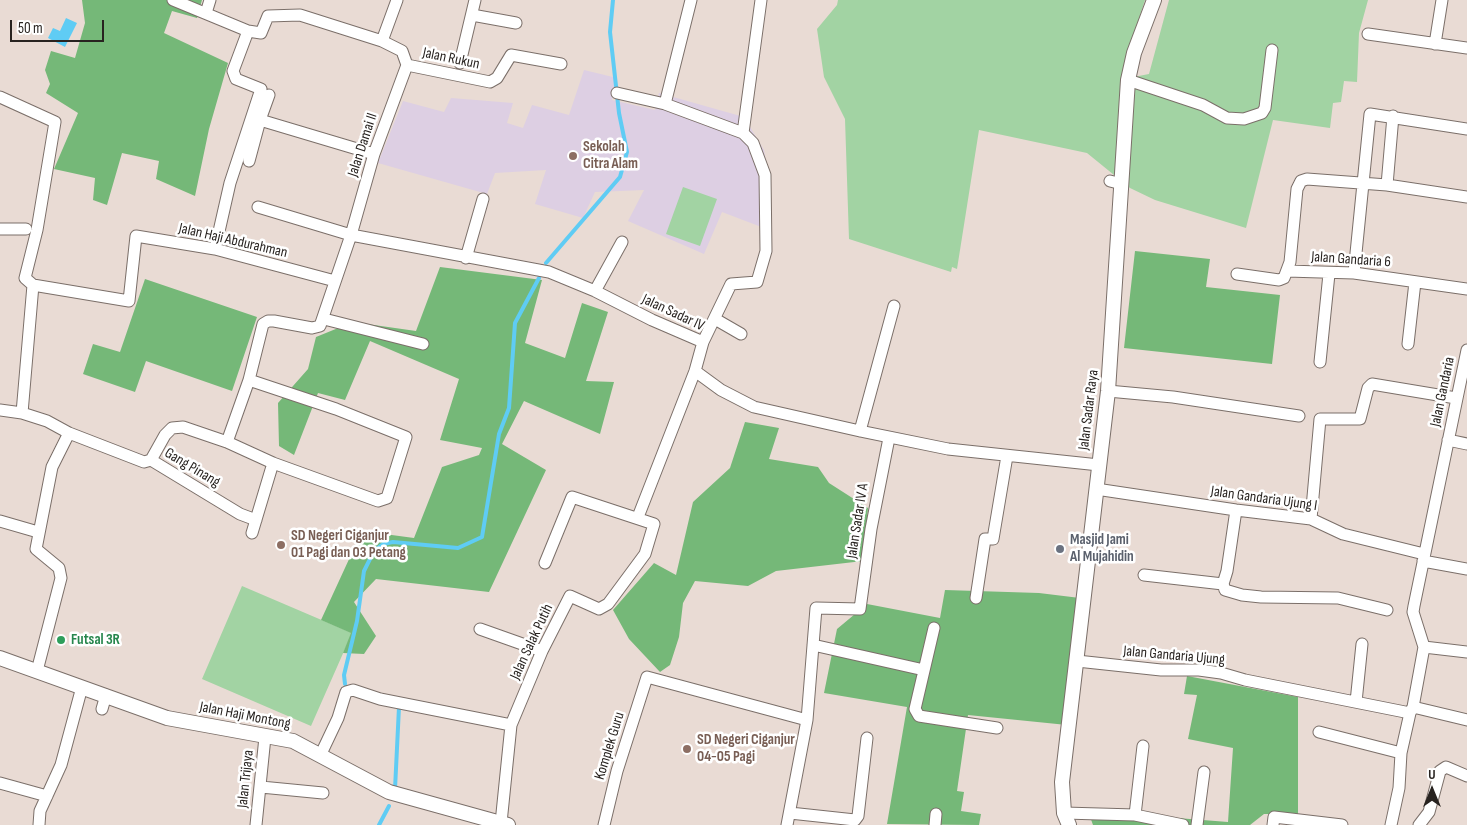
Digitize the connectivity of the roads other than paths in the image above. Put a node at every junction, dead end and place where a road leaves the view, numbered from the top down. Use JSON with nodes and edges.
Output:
{"nodes":[{"id":1,"x":173,"y":0,"type":"edge"},
{"id":2,"x":210,"y":0,"type":"edge"},
{"id":3,"x":397,"y":0,"type":"edge"},
{"id":4,"x":475,"y":0,"type":"edge"},
{"id":5,"x":692,"y":0,"type":"edge"},
{"id":6,"x":762,"y":0,"type":"edge"},
{"id":7,"x":1154,"y":0,"type":"edge"},
{"id":8,"x":1442,"y":0,"type":"edge"},
{"id":9,"x":206,"y":12,"type":"junction"},
{"id":10,"x":472,"y":15,"type":"junction"},
{"id":11,"x":516,"y":23,"type":"dead end"},
{"id":12,"x":248,"y":31,"type":"junction"},
{"id":13,"x":1368,"y":34,"type":"dead end"},
{"id":14,"x":382,"y":42,"type":"junction"},
{"id":15,"x":1435,"y":44,"type":"junction"},
{"id":16,"x":1467,"y":48,"type":"edge"},
{"id":17,"x":1272,"y":50,"type":"dead end"},
{"id":18,"x":460,"y":63,"type":"dead end"},
{"id":19,"x":561,"y":64,"type":"dead end"},
{"id":20,"x":407,"y":65,"type":"junction"},
{"id":21,"x":1128,"y":80,"type":"junction"},
{"id":22,"x":617,"y":93,"type":"dead end"},
{"id":23,"x":269,"y":95,"type":"dead end"},
{"id":24,"x":0,"y":97,"type":"edge"},
{"id":25,"x":665,"y":104,"type":"junction"},
{"id":26,"x":1393,"y":116,"type":"junction"},
{"id":27,"x":260,"y":120,"type":"junction"},
{"id":28,"x":1467,"y":129,"type":"edge"},
{"id":29,"x":743,"y":133,"type":"junction"},
{"id":30,"x":374,"y":154,"type":"junction"},
{"id":31,"x":249,"y":161,"type":"dead end"},
{"id":32,"x":1364,"y":184,"type":"junction"},
{"id":33,"x":1387,"y":185,"type":"junction"},
{"id":34,"x":1467,"y":197,"type":"edge"},
{"id":35,"x":482,"y":199,"type":"dead end"},
{"id":36,"x":258,"y":207,"type":"dead end"},
{"id":37,"x":0,"y":229,"type":"edge"},
{"id":38,"x":26,"y":229,"type":"dead end"},
{"id":39,"x":351,"y":235,"type":"junction"},
{"id":40,"x":622,"y":242,"type":"dead end"},
{"id":41,"x":215,"y":249,"type":"junction"},
{"id":42,"x":466,"y":258,"type":"junction"},
{"id":43,"x":1287,"y":271,"type":"junction"},
{"id":44,"x":1354,"y":273,"type":"junction"},
{"id":45,"x":1237,"y":274,"type":"dead end"},
{"id":46,"x":1330,"y":274,"type":"junction"},
{"id":47,"x":335,"y":280,"type":"junction"},
{"id":48,"x":1415,"y":282,"type":"junction"},
{"id":49,"x":33,"y":285,"type":"junction"},
{"id":50,"x":1467,"y":289,"type":"edge"},
{"id":51,"x":595,"y":292,"type":"junction"},
{"id":52,"x":894,"y":306,"type":"dead end"},
{"id":53,"x":324,"y":319,"type":"junction"},
{"id":54,"x":715,"y":319,"type":"junction"},
{"id":55,"x":741,"y":334,"type":"dead end"},
{"id":56,"x":703,"y":342,"type":"junction"},
{"id":57,"x":423,"y":344,"type":"dead end"},
{"id":58,"x":1408,"y":344,"type":"dead end"},
{"id":59,"x":1467,"y":350,"type":"edge"},
{"id":60,"x":1320,"y":362,"type":"dead end"},
{"id":61,"x":695,"y":371,"type":"junction"},
{"id":62,"x":249,"y":380,"type":"junction"},
{"id":63,"x":1108,"y":391,"type":"junction"},
{"id":64,"x":1456,"y":398,"type":"junction"},
{"id":65,"x":0,"y":410,"type":"edge"},
{"id":66,"x":22,"y":413,"type":"junction"},
{"id":67,"x":1299,"y":416,"type":"dead end"},
{"id":68,"x":860,"y":431,"type":"junction"},
{"id":69,"x":69,"y":433,"type":"junction"},
{"id":70,"x":889,"y":438,"type":"junction"},
{"id":71,"x":1448,"y":440,"type":"junction"},
{"id":72,"x":227,"y":442,"type":"junction"},
{"id":73,"x":1467,"y":444,"type":"edge"},
{"id":74,"x":1007,"y":456,"type":"junction"},
{"id":75,"x":151,"y":460,"type":"junction"},
{"id":76,"x":273,"y":463,"type":"junction"},
{"id":77,"x":1099,"y":465,"type":"junction"},
{"id":78,"x":1096,"y":489,"type":"junction"},
{"id":79,"x":1236,"y":510,"type":"junction"},
{"id":80,"x":638,"y":517,"type":"junction"},
{"id":81,"x":1311,"y":519,"type":"junction"},
{"id":82,"x":256,"y":520,"type":"junction"},
{"id":83,"x":0,"y":521,"type":"edge"},
{"id":84,"x":38,"y":532,"type":"junction"},
{"id":85,"x":252,"y":533,"type":"dead end"},
{"id":86,"x":1423,"y":557,"type":"junction"},
{"id":87,"x":545,"y":563,"type":"dead end"},
{"id":88,"x":1467,"y":569,"type":"edge"},
{"id":89,"x":1144,"y":575,"type":"dead end"},
{"id":90,"x":1223,"y":584,"type":"junction"},
{"id":91,"x":976,"y":598,"type":"dead end"},
{"id":92,"x":1387,"y":610,"type":"dead end"},
{"id":93,"x":934,"y":628,"type":"dead end"},
{"id":94,"x":480,"y":629,"type":"dead end"},
{"id":95,"x":813,"y":644,"type":"junction"},
{"id":96,"x":1362,"y":644,"type":"dead end"},
{"id":97,"x":1424,"y":647,"type":"junction"},
{"id":98,"x":542,"y":651,"type":"junction"},
{"id":99,"x":1467,"y":652,"type":"edge"},
{"id":100,"x":0,"y":659,"type":"edge"},
{"id":101,"x":1077,"y":661,"type":"junction"},
{"id":102,"x":924,"y":670,"type":"junction"},
{"id":103,"x":37,"y":671,"type":"junction"},
{"id":104,"x":82,"y":686,"type":"junction"},
{"id":105,"x":106,"y":695,"type":"junction"},
{"id":106,"x":1356,"y":702,"type":"junction"},
{"id":107,"x":102,"y":709,"type":"dead end"},
{"id":108,"x":1411,"y":710,"type":"junction"},
{"id":109,"x":807,"y":720,"type":"junction"},
{"id":110,"x":1467,"y":720,"type":"edge"},
{"id":111,"x":512,"y":724,"type":"junction"},
{"id":112,"x":997,"y":728,"type":"dead end"},
{"id":113,"x":1319,"y":732,"type":"dead end"},
{"id":114,"x":266,"y":736,"type":"junction"},
{"id":115,"x":867,"y":738,"type":"dead end"},
{"id":116,"x":1143,"y":746,"type":"dead end"},
{"id":117,"x":1401,"y":753,"type":"junction"},
{"id":118,"x":320,"y":756,"type":"junction"},
{"id":119,"x":1204,"y":772,"type":"dead end"},
{"id":120,"x":1467,"y":776,"type":"edge"},
{"id":121,"x":0,"y":782,"type":"edge"},
{"id":122,"x":261,"y":787,"type":"junction"},
{"id":123,"x":323,"y":793,"type":"dead end"},
{"id":124,"x":47,"y":796,"type":"junction"},
{"id":125,"x":1134,"y":815,"type":"junction"},
{"id":126,"x":789,"y":819,"type":"edge"},
{"id":127,"x":1067,"y":819,"type":"edge"},
{"id":128,"x":481,"y":822,"type":"edge"},
{"id":129,"x":505,"y":824,"type":"edge"},
{"id":130,"x":39,"y":825,"type":"edge"},
{"id":131,"x":256,"y":825,"type":"edge"},
{"id":132,"x":604,"y":825,"type":"edge"},
{"id":133,"x":1183,"y":825,"type":"edge"},
{"id":134,"x":1197,"y":825,"type":"edge"},
{"id":135,"x":1273,"y":825,"type":"edge"},
{"id":136,"x":1342,"y":825,"type":"edge"},
{"id":137,"x":1390,"y":825,"type":"edge"},
{"id":138,"x":1419,"y":825,"type":"edge"}],
"edges":[{"from":1,"to":9,"type":"street"},
{"from":2,"to":9,"type":"street"},
{"from":3,"to":14,"type":"street"},
{"from":4,"to":10,"type":"street"},
{"from":5,"to":25,"type":"street"},
{"from":6,"to":29,"type":"street"},
{"from":7,"to":21,"type":"street","name":"Jalan Sadar Raya"},
{"from":8,"to":15,"type":"street"},
{"from":9,"to":12,"type":"street"},
{"from":10,"to":11,"type":"street"},
{"from":10,"to":18,"type":"street"},
{"from":12,"to":14,"type":"street","name":"Jalan Rukun"},
{"from":12,"to":41,"type":"street"},
{"from":13,"to":15,"type":"street"},
{"from":14,"to":20,"type":"street","name":"Jalan Rukun"},
{"from":15,"to":16,"type":"street"},
{"from":17,"to":21,"type":"street"},
{"from":19,"to":20,"type":"street","name":"Jalan Rukun"},
{"from":20,"to":30,"type":"street","name":"Jalan Damai II"},
{"from":21,"to":63,"type":"street","name":"Jalan Sadar Raya"},
{"from":22,"to":25,"type":"street"},
{"from":23,"to":27,"type":"street"},
{"from":24,"to":49,"type":"street"},
{"from":25,"to":29,"type":"street"},
{"from":26,"to":28,"type":"street"},
{"from":26,"to":32,"type":"street"},
{"from":26,"to":33,"type":"street"},
{"from":27,"to":30,"type":"street"},
{"from":27,"to":31,"type":"street"},
{"from":29,"to":54,"type":"street"},
{"from":30,"to":39,"type":"street","name":"Jalan Damai II"},
{"from":32,"to":33,"type":"street"},
{"from":32,"to":43,"type":"street"},
{"from":32,"to":44,"type":"street"},
{"from":33,"to":34,"type":"street"},
{"from":35,"to":42,"type":"street"},
{"from":36,"to":39,"type":"street","name":"Jalan Sadar IV"},
{"from":37,"to":38,"type":"street"},
{"from":39,"to":42,"type":"street","name":"Jalan Sadar IV"},
{"from":39,"to":47,"type":"street"},
{"from":40,"to":51,"type":"street"},
{"from":41,"to":47,"type":"street","name":"Jalan Haji Abdurahman"},
{"from":41,"to":49,"type":"street","name":"Jalan Haji Abdurahman"},
{"from":42,"to":51,"type":"street","name":"Jalan Sadar IV"},
{"from":43,"to":45,"type":"street","name":"Jalan Gandaria 6"},
{"from":43,"to":46,"type":"street","name":"Jalan Gandaria 6"},
{"from":44,"to":46,"type":"street","name":"Jalan Gandaria 6"},
{"from":44,"to":48,"type":"street","name":"Jalan Gandaria 6"},
{"from":46,"to":60,"type":"street"},
{"from":47,"to":53,"type":"street"},
{"from":48,"to":50,"type":"street","name":"Jalan Gandaria 6"},
{"from":48,"to":58,"type":"street"},
{"from":49,"to":66,"type":"street"},
{"from":51,"to":56,"type":"street","name":"Jalan Sadar IV"},
{"from":52,"to":68,"type":"street"},
{"from":53,"to":57,"type":"street"},
{"from":53,"to":62,"type":"street"},
{"from":54,"to":55,"type":"street"},
{"from":54,"to":56,"type":"street"},
{"from":56,"to":61,"type":"street","name":"Jalan Sadar IV"},
{"from":59,"to":64,"type":"street","name":"Jalan Gandaria"},
{"from":61,"to":68,"type":"street"},
{"from":61,"to":80,"type":"street"},
{"from":62,"to":72,"type":"street"},
{"from":62,"to":76,"type":"street"},
{"from":63,"to":67,"type":"street"},
{"from":63,"to":77,"type":"street","name":"Jalan Sadar Raya"},
{"from":64,"to":71,"type":"street","name":"Jalan Gandaria"},
{"from":64,"to":81,"type":"street"},
{"from":65,"to":66,"type":"street"},
{"from":66,"to":69,"type":"street"},
{"from":68,"to":70,"type":"street"},
{"from":69,"to":75,"type":"street"},
{"from":69,"to":84,"type":"street"},
{"from":70,"to":74,"type":"street"},
{"from":70,"to":95,"type":"street","name":"Jalan Sadar IV A"},
{"from":71,"to":73,"type":"street"},
{"from":71,"to":86,"type":"street"},
{"from":72,"to":75,"type":"street","name":"Gang Pinang"},
{"from":72,"to":76,"type":"street"},
{"from":74,"to":77,"type":"street"},
{"from":74,"to":91,"type":"street"},
{"from":75,"to":82,"type":"street","name":"Gang Pinang"},
{"from":76,"to":82,"type":"street"},
{"from":77,"to":78,"type":"street","name":"Jalan Sadar Raya"},
{"from":78,"to":79,"type":"street","name":"Jalan Gandaria Ujung I"},
{"from":78,"to":101,"type":"street","name":"Jalan Sadar Raya"},
{"from":79,"to":81,"type":"street","name":"Jalan Gandaria Ujung I"},
{"from":79,"to":90,"type":"street"},
{"from":80,"to":87,"type":"street","name":"Jalan Salak Putih"},
{"from":80,"to":98,"type":"street","name":"Jalan Salak Putih"},
{"from":81,"to":86,"type":"street","name":"Jalan Gandaria Ujung I"},
{"from":82,"to":85,"type":"street"},
{"from":83,"to":84,"type":"street"},
{"from":84,"to":103,"type":"street"},
{"from":86,"to":88,"type":"street","name":"Jalan Gandaria Ujung I"},
{"from":86,"to":97,"type":"street"},
{"from":89,"to":90,"type":"street"},
{"from":90,"to":92,"type":"street"},
{"from":93,"to":102,"type":"street"},
{"from":94,"to":98,"type":"street"},
{"from":95,"to":102,"type":"street"},
{"from":95,"to":109,"type":"street"},
{"from":96,"to":106,"type":"street"},
{"from":97,"to":99,"type":"street"},
{"from":97,"to":108,"type":"street"},
{"from":98,"to":111,"type":"street","name":"Jalan Salak Putih"},
{"from":100,"to":103,"type":"street","name":"Jalan Haji Montong"},
{"from":101,"to":106,"type":"street","name":"Jalan Gandaria Ujung"},
{"from":101,"to":127,"type":"street","name":"Jalan Sadar Raya"},
{"from":102,"to":112,"type":"street"},
{"from":103,"to":104,"type":"street","name":"Jalan Haji Montong"},
{"from":104,"to":105,"type":"street","name":"Jalan Haji Montong"},
{"from":104,"to":124,"type":"street"},
{"from":105,"to":107,"type":"street"},
{"from":105,"to":114,"type":"street","name":"Jalan Haji Montong"},
{"from":106,"to":108,"type":"street","name":"Jalan Gandaria Ujung"},
{"from":108,"to":110,"type":"street","name":"Jalan Gandaria Ujung"},
{"from":108,"to":117,"type":"street"},
{"from":109,"to":126,"type":"street"},
{"from":109,"to":132,"type":"street","name":"Komplek Guru"},
{"from":111,"to":118,"type":"street"},
{"from":111,"to":129,"type":"street","name":"Jalan Salak Putih"},
{"from":113,"to":117,"type":"street"},
{"from":114,"to":118,"type":"street","name":"Jalan Haji Montong"},
{"from":114,"to":122,"type":"street","name":"Jalan Trijaya"},
{"from":115,"to":126,"type":"street"},
{"from":116,"to":125,"type":"street"},
{"from":117,"to":137,"type":"street"},
{"from":118,"to":128,"type":"street","name":"Jalan Haji Montong"},
{"from":119,"to":134,"type":"street"},
{"from":120,"to":138,"type":"street"},
{"from":121,"to":124,"type":"street"},
{"from":122,"to":123,"type":"street"},
{"from":122,"to":131,"type":"street","name":"Jalan Trijaya"},
{"from":124,"to":130,"type":"street"},
{"from":125,"to":127,"type":"street"},
{"from":125,"to":133,"type":"street"},
{"from":128,"to":129,"type":"street","name":"Jalan Haji Montong"},
{"from":135,"to":136,"type":"street"}]}
